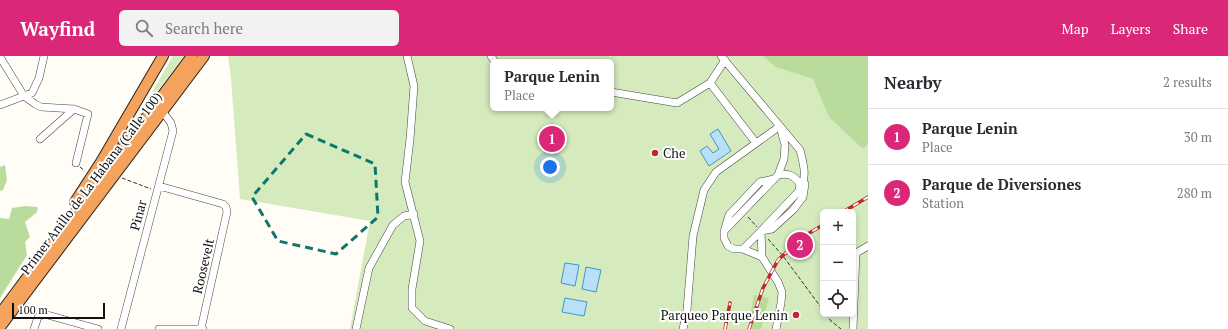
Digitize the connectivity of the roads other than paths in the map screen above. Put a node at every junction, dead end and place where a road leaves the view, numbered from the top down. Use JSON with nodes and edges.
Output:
{"nodes":[{"id":1,"x":44,"y":56,"type":"edge"},
{"id":2,"x":163,"y":56,"type":"edge"},
{"id":3,"x":192,"y":56,"type":"edge"},
{"id":4,"x":204,"y":56,"type":"edge"},
{"id":5,"x":407,"y":56,"type":"edge"},
{"id":6,"x":0,"y":57,"type":"edge"},
{"id":7,"x":723,"y":58,"type":"edge"},
{"id":8,"x":710,"y":83,"type":"junction"},
{"id":9,"x":614,"y":92,"type":"edge"},
{"id":10,"x":24,"y":96,"type":"junction"},
{"id":11,"x":0,"y":105,"type":"edge"},
{"id":12,"x":74,"y":108,"type":"junction"},
{"id":13,"x":162,"y":111,"type":"junction"},
{"id":14,"x":780,"y":126,"type":"junction"},
{"id":15,"x":40,"y":140,"type":"dead end"},
{"id":16,"x":756,"y":143,"type":"junction"},
{"id":17,"x":76,"y":163,"type":"road end"},
{"id":18,"x":776,"y":176,"type":"junction"},
{"id":19,"x":805,"y":179,"type":"junction"},
{"id":20,"x":158,"y":189,"type":"junction"},
{"id":21,"x":798,"y":192,"type":"junction"},
{"id":22,"x":414,"y":214,"type":"junction"},
{"id":23,"x":724,"y":231,"type":"junction"},
{"id":24,"x":761,"y":231,"type":"junction"},
{"id":25,"x":868,"y":246,"type":"edge"},
{"id":26,"x":743,"y":249,"type":"junction"},
{"id":27,"x":762,"y":257,"type":"junction"},
{"id":28,"x":23,"y":283,"type":"junction"},
{"id":29,"x":0,"y":314,"type":"edge"},
{"id":30,"x":0,"y":327,"type":"edge"},
{"id":31,"x":34,"y":329,"type":"edge"},
{"id":32,"x":98,"y":329,"type":"edge"},
{"id":33,"x":121,"y":329,"type":"edge"},
{"id":34,"x":159,"y":329,"type":"edge"},
{"id":35,"x":202,"y":329,"type":"edge"},
{"id":36,"x":356,"y":329,"type":"edge"},
{"id":37,"x":448,"y":329,"type":"edge"},
{"id":38,"x":684,"y":329,"type":"edge"},
{"id":39,"x":776,"y":329,"type":"edge"},
{"id":40,"x":853,"y":329,"type":"edge"}],
"edges":[{"from":1,"to":10,"type":"street"},
{"from":2,"to":28,"type":"highway"},
{"from":3,"to":28,"type":"highway"},
{"from":4,"to":13,"type":"highway","name":"Primer Anillo de La Habana (Calle 100)"},
{"from":5,"to":22,"type":"street"},
{"from":6,"to":10,"type":"street"},
{"from":7,"to":8,"type":"street"},
{"from":7,"to":14,"type":"street"},
{"from":8,"to":9,"type":"street"},
{"from":8,"to":16,"type":"street"},
{"from":10,"to":11,"type":"street"},
{"from":10,"to":12,"type":"street"},
{"from":12,"to":15,"type":"street"},
{"from":12,"to":17,"type":"street"},
{"from":13,"to":20,"type":"street","name":"Pinar"},
{"from":13,"to":30,"type":"highway","name":"Primer Anillo de La Habana (Calle 100)"},
{"from":14,"to":16,"type":"street"},
{"from":14,"to":18,"type":"street"},
{"from":14,"to":19,"type":"street"},
{"from":16,"to":38,"type":"street"},
{"from":18,"to":21,"type":"street"},
{"from":18,"to":23,"type":"street"},
{"from":18,"to":23,"type":"street"},
{"from":19,"to":21,"type":"street"},
{"from":19,"to":24,"type":"street"},
{"from":20,"to":33,"type":"street","name":"Pinar"},
{"from":20,"to":35,"type":"street","name":"Roosevelt"},
{"from":21,"to":24,"type":"street"},
{"from":22,"to":36,"type":"street"},
{"from":22,"to":37,"type":"street"},
{"from":23,"to":26,"type":"street"},
{"from":24,"to":26,"type":"street"},
{"from":24,"to":27,"type":"street"},
{"from":25,"to":40,"type":"street"},
{"from":26,"to":27,"type":"street"},
{"from":27,"to":39,"type":"street"},
{"from":28,"to":29,"type":"highway","name":"Primer Anillo de La Habana (Calle 100)"},
{"from":31,"to":32,"type":"street"},
{"from":34,"to":35,"type":"street"}]}
